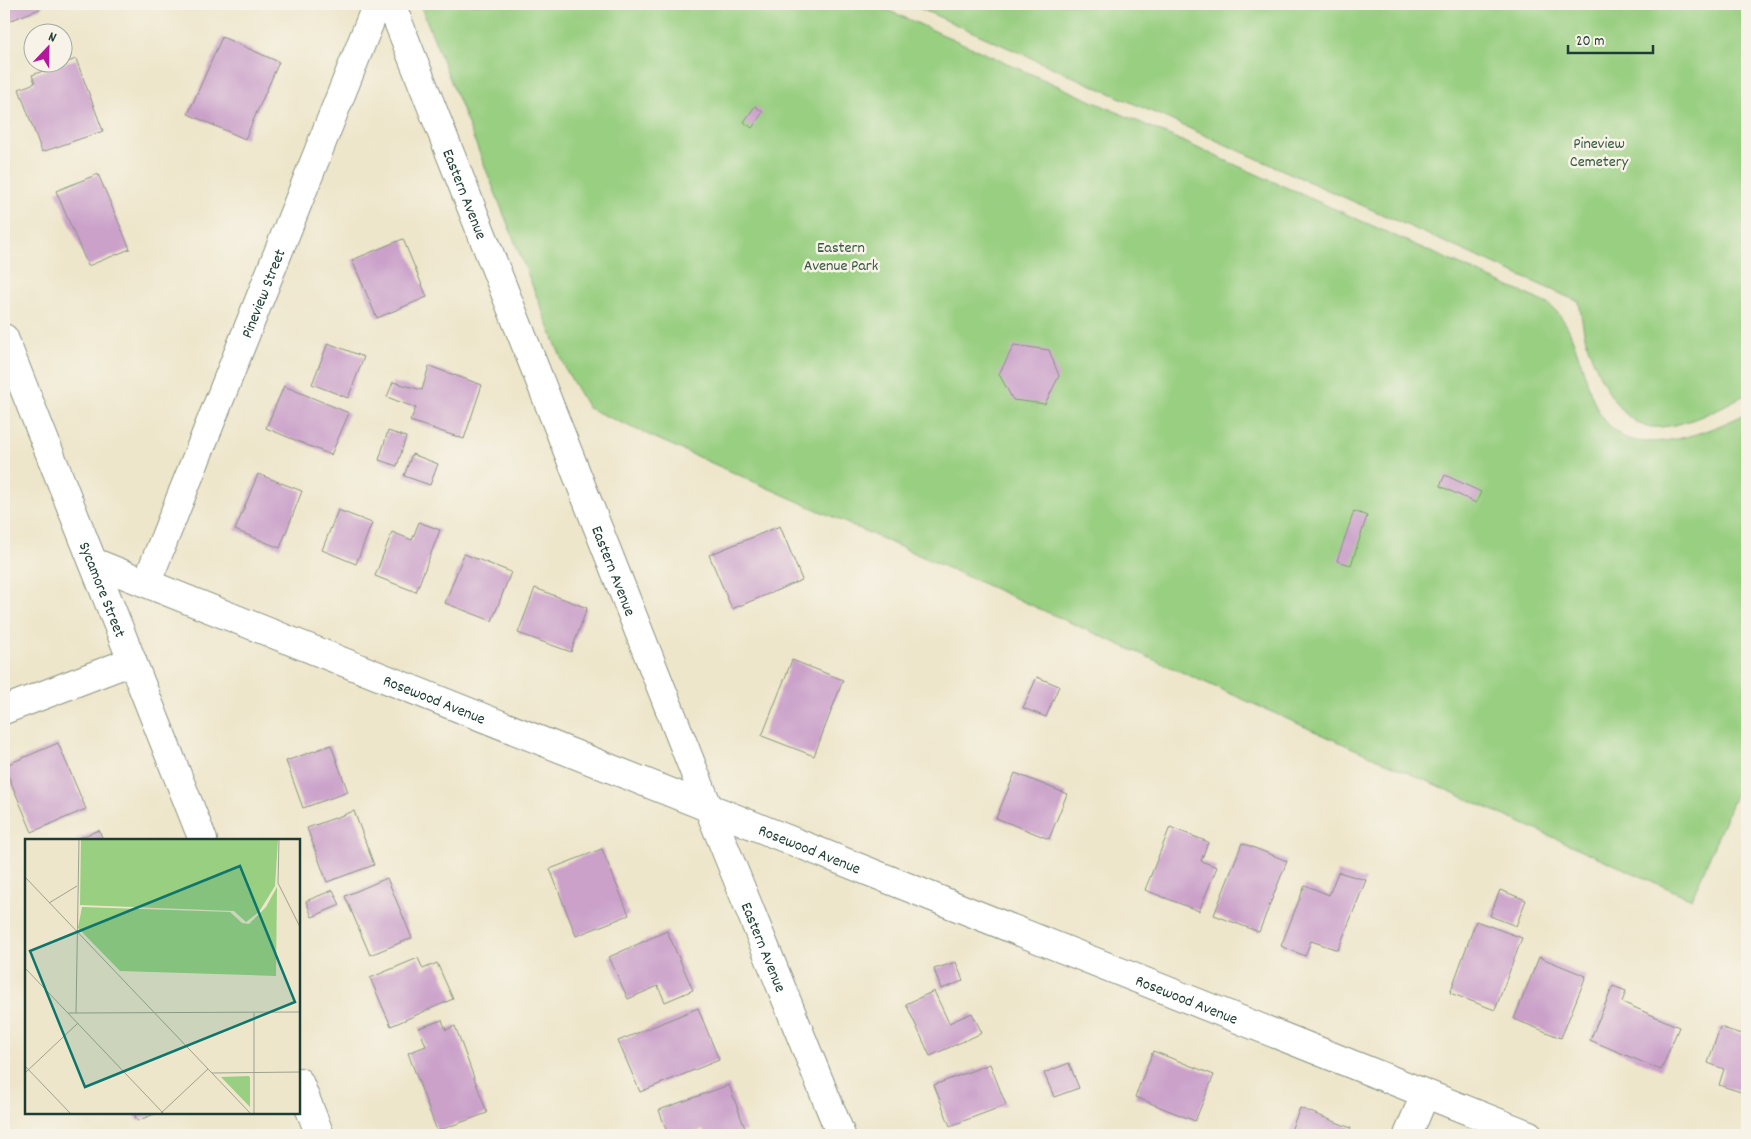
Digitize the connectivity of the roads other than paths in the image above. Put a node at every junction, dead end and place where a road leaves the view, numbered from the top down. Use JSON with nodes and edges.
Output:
{"nodes":[{"id":1,"x":377,"y":4,"type":"edge"},
{"id":2,"x":391,"y":4,"type":"edge"},
{"id":3,"x":4,"y":338,"type":"edge"},
{"id":4,"x":93,"y":562,"type":"junction"},
{"id":5,"x":147,"y":582,"type":"junction"},
{"id":6,"x":132,"y":661,"type":"junction"},
{"id":7,"x":4,"y":710,"type":"edge"},
{"id":8,"x":709,"y":809,"type":"junction"},
{"id":9,"x":203,"y":839,"type":"edge"},
{"id":10,"x":300,"y":1085,"type":"edge"},
{"id":11,"x":1425,"y":1094,"type":"junction"},
{"id":12,"x":320,"y":1135,"type":"edge"},
{"id":13,"x":841,"y":1135,"type":"edge"},
{"id":14,"x":1408,"y":1135,"type":"edge"},
{"id":15,"x":1529,"y":1135,"type":"edge"}],
"edges":[{"from":1,"to":5,"type":"street","name":"Pineview Street"},
{"from":2,"to":8,"type":"street","name":"Eastern Avenue"},
{"from":3,"to":4,"type":"street","name":"Sycamore Street"},
{"from":4,"to":5,"type":"street","name":"Rosewood Avenue"},
{"from":4,"to":6,"type":"street","name":"Sycamore Street"},
{"from":5,"to":8,"type":"street","name":"Rosewood Avenue"},
{"from":6,"to":7,"type":"street"},
{"from":6,"to":9,"type":"street","name":"Sycamore Street"},
{"from":8,"to":11,"type":"street","name":"Rosewood Avenue"},
{"from":8,"to":13,"type":"street","name":"Eastern Avenue"},
{"from":10,"to":12,"type":"street"},
{"from":11,"to":14,"type":"street"},
{"from":11,"to":15,"type":"street","name":"Rosewood Avenue"}]}
